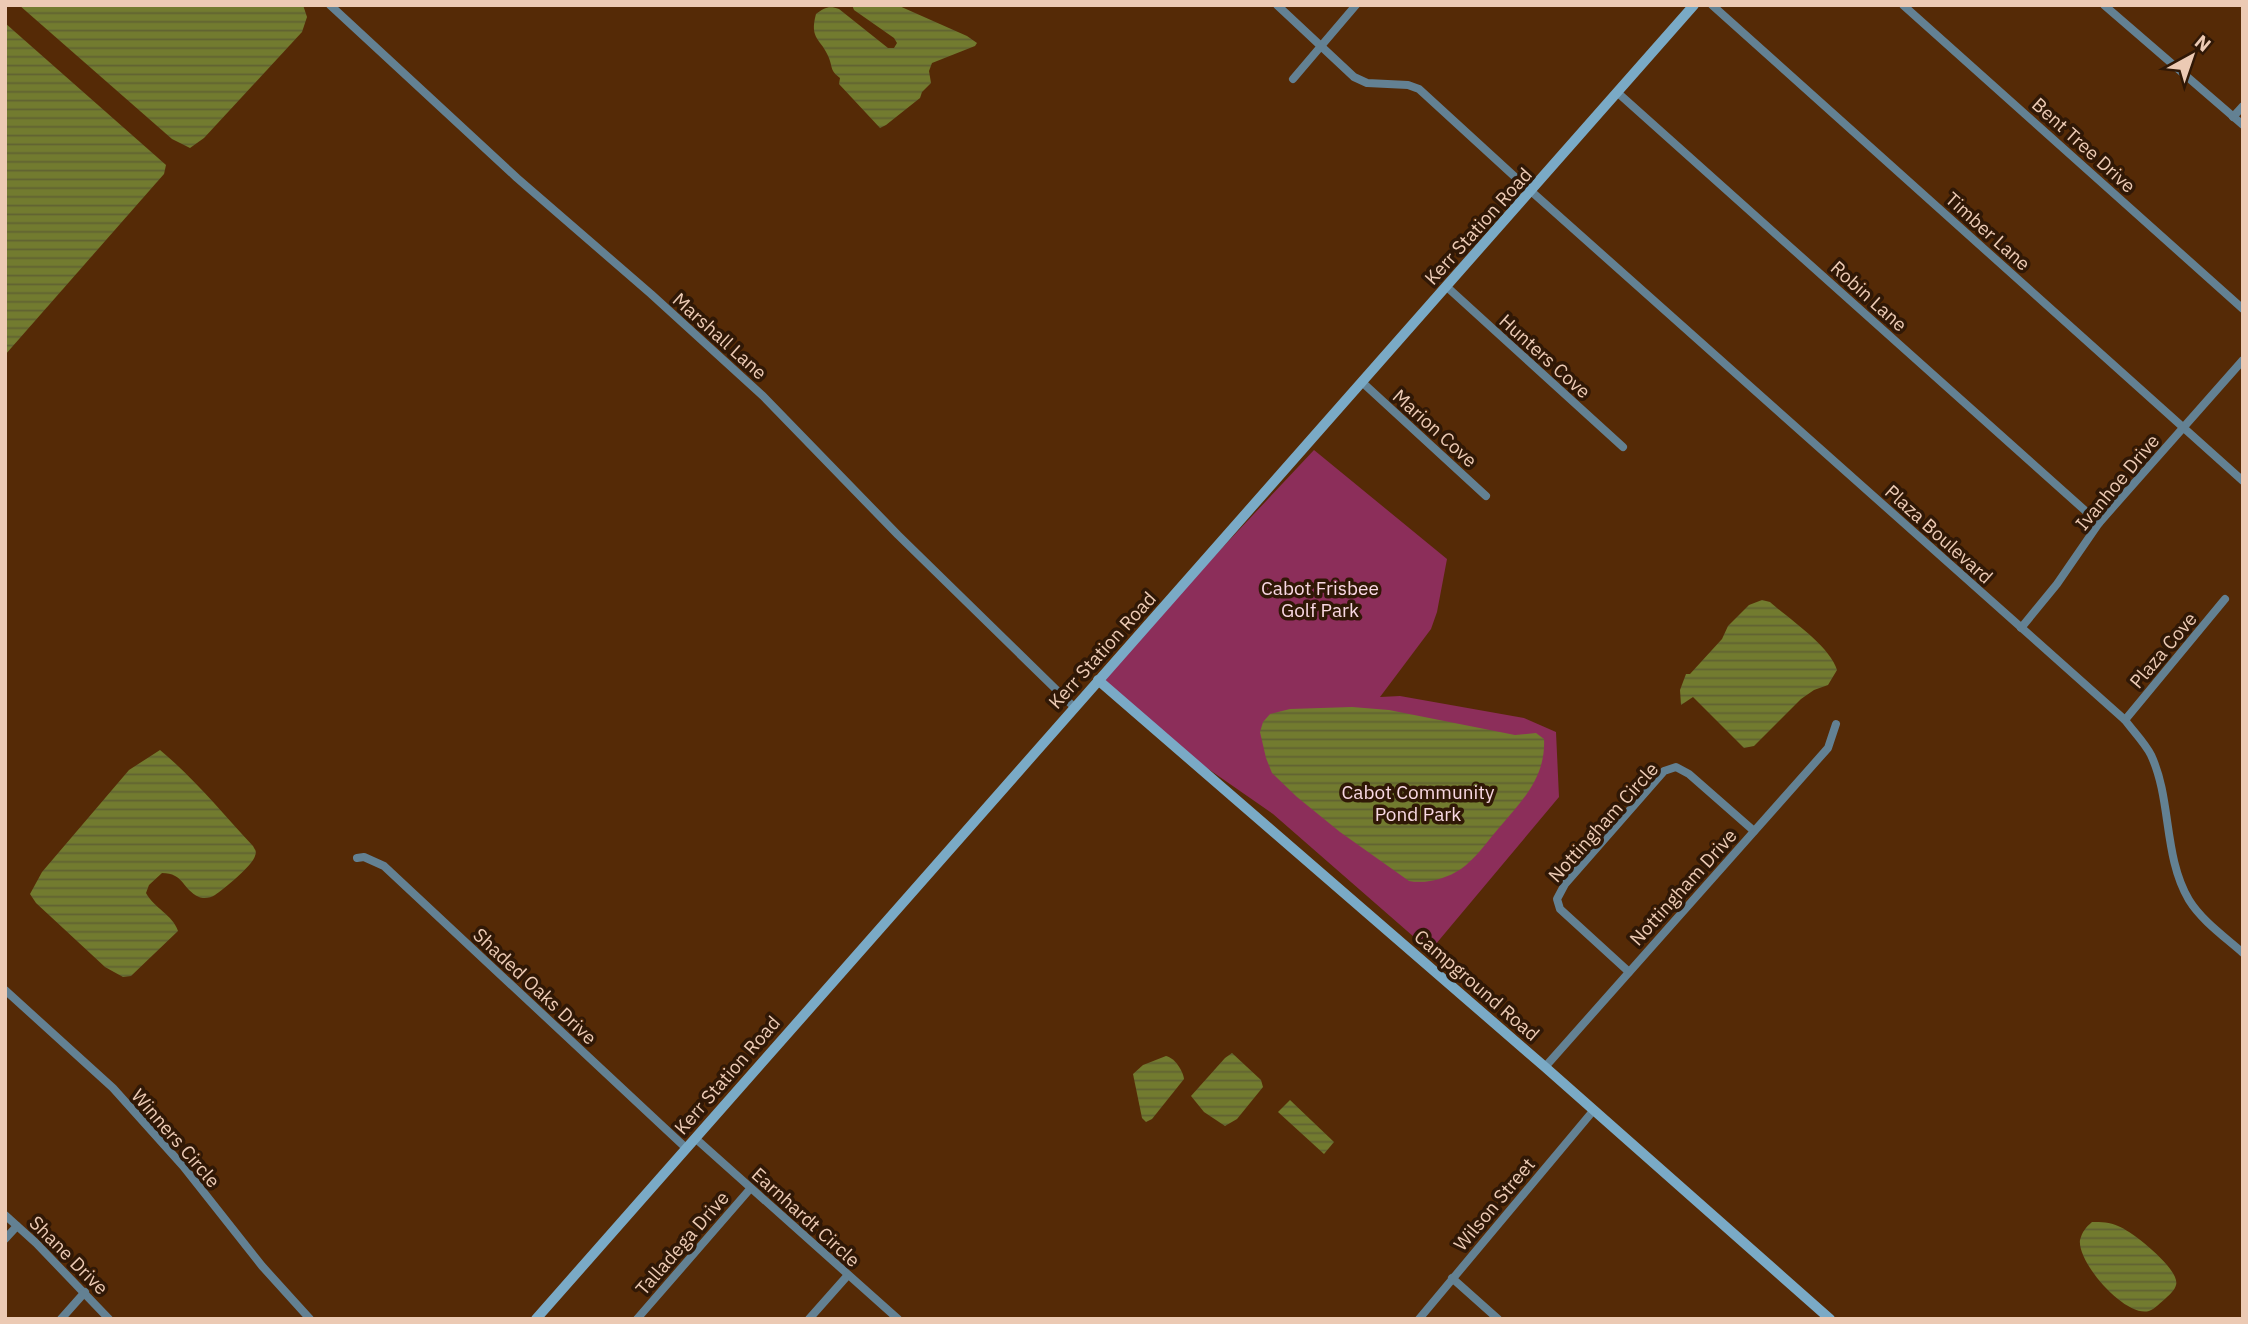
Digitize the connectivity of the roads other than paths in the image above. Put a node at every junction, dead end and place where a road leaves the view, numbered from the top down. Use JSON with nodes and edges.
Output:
{"nodes":[{"id":1,"x":330,"y":5,"type":"edge"},
{"id":2,"x":1277,"y":5,"type":"edge"},
{"id":3,"x":1356,"y":5,"type":"edge"},
{"id":4,"x":1694,"y":5,"type":"edge"},
{"id":5,"x":1712,"y":5,"type":"edge"},
{"id":6,"x":1903,"y":5,"type":"edge"},
{"id":7,"x":2104,"y":5,"type":"edge"},
{"id":8,"x":1321,"y":47,"type":"junction"},
{"id":9,"x":1293,"y":79,"type":"dead end"},
{"id":10,"x":1618,"y":93,"type":"junction"},
{"id":11,"x":2243,"y":106,"type":"edge"},
{"id":12,"x":2233,"y":117,"type":"junction"},
{"id":13,"x":2243,"y":125,"type":"edge"},
{"id":14,"x":1532,"y":191,"type":"junction"},
{"id":15,"x":1447,"y":287,"type":"junction"},
{"id":16,"x":2243,"y":309,"type":"edge"},
{"id":17,"x":2243,"y":360,"type":"edge"},
{"id":18,"x":1363,"y":383,"type":"junction"},
{"id":19,"x":2184,"y":428,"type":"junction"},
{"id":20,"x":1623,"y":447,"type":"dead end"},
{"id":21,"x":2243,"y":481,"type":"edge"},
{"id":22,"x":1486,"y":496,"type":"dead end"},
{"id":23,"x":2099,"y":523,"type":"junction"},
{"id":24,"x":2225,"y":600,"type":"dead end"},
{"id":25,"x":2021,"y":628,"type":"junction"},
{"id":26,"x":1098,"y":680,"type":"junction"},
{"id":27,"x":1074,"y":707,"type":"junction"},
{"id":28,"x":2125,"y":720,"type":"junction"},
{"id":29,"x":1836,"y":724,"type":"dead end"},
{"id":30,"x":1754,"y":831,"type":"junction"},
{"id":31,"x":357,"y":858,"type":"dead end"},
{"id":32,"x":2243,"y":953,"type":"edge"},
{"id":33,"x":1629,"y":972,"type":"junction"},
{"id":34,"x":5,"y":990,"type":"edge"},
{"id":35,"x":1545,"y":1067,"type":"junction"},
{"id":36,"x":1593,"y":1111,"type":"junction"},
{"id":37,"x":695,"y":1138,"type":"junction"},
{"id":38,"x":686,"y":1148,"type":"junction"},
{"id":39,"x":750,"y":1189,"type":"junction"},
{"id":40,"x":5,"y":1215,"type":"edge"},
{"id":41,"x":18,"y":1226,"type":"junction"},
{"id":42,"x":5,"y":1239,"type":"edge"},
{"id":43,"x":848,"y":1275,"type":"junction"},
{"id":44,"x":1452,"y":1278,"type":"junction"},
{"id":45,"x":85,"y":1293,"type":"junction"},
{"id":46,"x":61,"y":1319,"type":"edge"},
{"id":47,"x":109,"y":1319,"type":"edge"},
{"id":48,"x":310,"y":1319,"type":"edge"},
{"id":49,"x":536,"y":1319,"type":"edge"},
{"id":50,"x":637,"y":1319,"type":"edge"},
{"id":51,"x":809,"y":1319,"type":"edge"},
{"id":52,"x":898,"y":1319,"type":"edge"},
{"id":53,"x":1419,"y":1319,"type":"edge"},
{"id":54,"x":1498,"y":1319,"type":"edge"},
{"id":55,"x":1830,"y":1319,"type":"edge"}],
"edges":[{"from":1,"to":27,"type":"street","name":"Marshall Lane"},
{"from":2,"to":8,"type":"street","name":"Plaza Boulevard"},
{"from":3,"to":8,"type":"street"},
{"from":4,"to":10,"type":"street","name":"Kerr Station Road"},
{"from":5,"to":19,"type":"street","name":"Timber Lane"},
{"from":6,"to":16,"type":"street","name":"Bent Tree Drive"},
{"from":7,"to":12,"type":"street"},
{"from":8,"to":9,"type":"street"},
{"from":8,"to":14,"type":"street","name":"Plaza Boulevard"},
{"from":10,"to":14,"type":"street","name":"Kerr Station Road"},
{"from":10,"to":23,"type":"street","name":"Robin Lane"},
{"from":11,"to":12,"type":"street"},
{"from":12,"to":13,"type":"street"},
{"from":14,"to":15,"type":"street","name":"Kerr Station Road"},
{"from":14,"to":25,"type":"street","name":"Plaza Boulevard"},
{"from":15,"to":18,"type":"street","name":"Kerr Station Road"},
{"from":15,"to":20,"type":"street","name":"Hunters Cove"},
{"from":17,"to":19,"type":"street","name":"Ivanhoe Drive"},
{"from":18,"to":22,"type":"street","name":"Marion Cove"},
{"from":18,"to":26,"type":"street","name":"Kerr Station Road"},
{"from":19,"to":21,"type":"street","name":"Timber Lane"},
{"from":19,"to":23,"type":"street","name":"Ivanhoe Drive"},
{"from":23,"to":25,"type":"street","name":"Ivanhoe Drive"},
{"from":24,"to":28,"type":"street","name":"Plaza Cove"},
{"from":25,"to":28,"type":"street","name":"Plaza Boulevard"},
{"from":26,"to":27,"type":"street","name":"Kerr Station Road"},
{"from":26,"to":35,"type":"street","name":"Campground Road"},
{"from":27,"to":37,"type":"street","name":"Kerr Station Road"},
{"from":28,"to":32,"type":"street","name":"Plaza Boulevard"},
{"from":29,"to":30,"type":"street","name":"Nottingham Drive"},
{"from":30,"to":33,"type":"street","name":"Nottingham Drive"},
{"from":30,"to":33,"type":"street","name":"Nottingham Circle"},
{"from":31,"to":38,"type":"street","name":"Shaded Oaks Drive"},
{"from":33,"to":35,"type":"street","name":"Nottingham Drive"},
{"from":34,"to":48,"type":"street","name":"Winners Circle"},
{"from":35,"to":36,"type":"street","name":"Campground Road"},
{"from":36,"to":44,"type":"street","name":"Wilson Street"},
{"from":36,"to":55,"type":"street","name":"Campground Road"},
{"from":37,"to":38,"type":"street","name":"Kerr Station Road"},
{"from":37,"to":39,"type":"street","name":"Earnhardt Circle"},
{"from":38,"to":49,"type":"street","name":"Kerr Station Road"},
{"from":39,"to":43,"type":"street","name":"Earnhardt Circle"},
{"from":39,"to":50,"type":"street","name":"Talladega Drive"},
{"from":40,"to":41,"type":"street","name":"Shane Drive"},
{"from":41,"to":42,"type":"street"},
{"from":41,"to":45,"type":"street","name":"Shane Drive"},
{"from":43,"to":51,"type":"street"},
{"from":43,"to":52,"type":"street","name":"Earnhardt Circle"},
{"from":44,"to":53,"type":"street","name":"Wilson Street"},
{"from":44,"to":54,"type":"street"},
{"from":45,"to":46,"type":"street"},
{"from":45,"to":47,"type":"street","name":"Shane Drive"}]}
